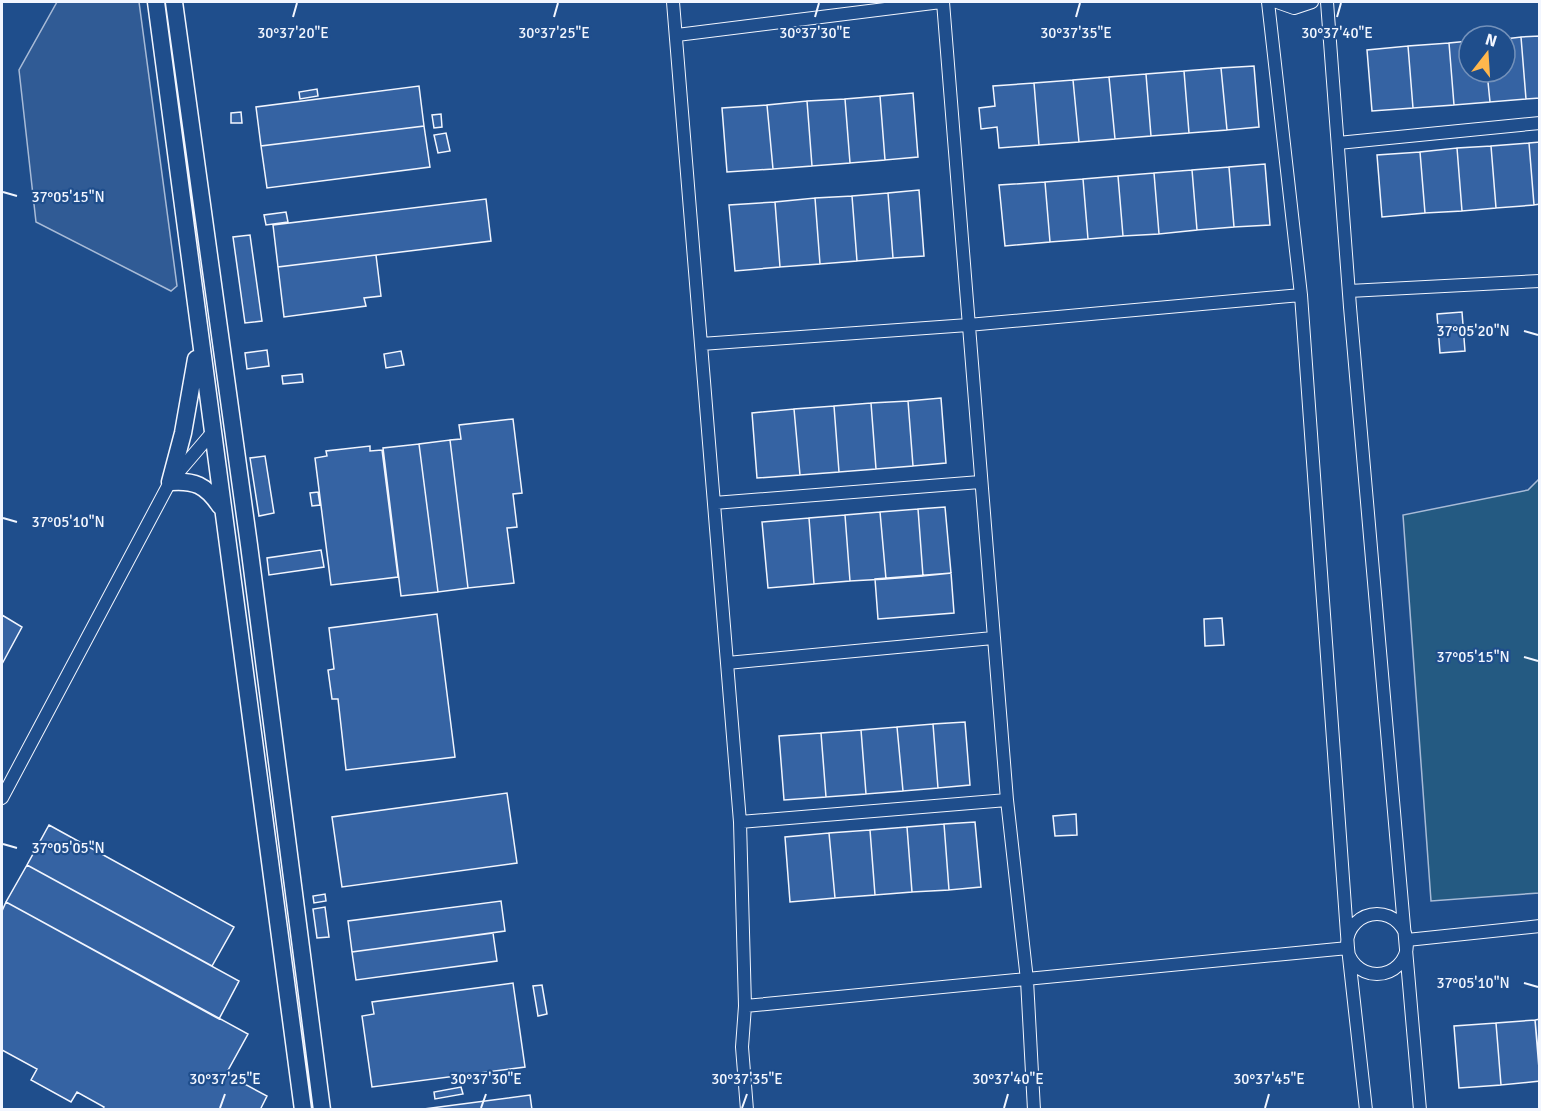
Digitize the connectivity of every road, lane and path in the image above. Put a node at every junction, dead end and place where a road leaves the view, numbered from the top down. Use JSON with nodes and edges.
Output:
{"nodes":[{"id":1,"x":156,"y":2,"type":"edge"},
{"id":2,"x":174,"y":2,"type":"edge"},
{"id":3,"x":673,"y":2,"type":"edge"},
{"id":4,"x":942,"y":2,"type":"edge"},
{"id":5,"x":1268,"y":2,"type":"edge"},
{"id":6,"x":1277,"y":2,"type":"edge"},
{"id":7,"x":1312,"y":2,"type":"edge"},
{"id":8,"x":1327,"y":2,"type":"edge"},
{"id":9,"x":676,"y":35,"type":"junction"},
{"id":10,"x":1539,"y":123,"type":"edge"},
{"id":11,"x":1338,"y":143,"type":"junction"},
{"id":12,"x":199,"y":180,"type":"junction"},
{"id":13,"x":179,"y":183,"type":"junction"},
{"id":14,"x":1539,"y":281,"type":"edge"},
{"id":15,"x":1349,"y":291,"type":"junction"},
{"id":16,"x":1301,"y":295,"type":"junction"},
{"id":17,"x":196,"y":315,"type":"junction"},
{"id":18,"x":217,"y":317,"type":"junction"},
{"id":19,"x":968,"y":325,"type":"junction"},
{"id":20,"x":199,"y":337,"type":"junction"},
{"id":21,"x":701,"y":344,"type":"junction"},
{"id":22,"x":230,"y":418,"type":"junction"},
{"id":23,"x":211,"y":434,"type":"junction"},
{"id":24,"x":170,"y":482,"type":"junction"},
{"id":25,"x":980,"y":482,"type":"junction"},
{"id":26,"x":714,"y":503,"type":"junction"},
{"id":27,"x":222,"y":509,"type":"junction"},
{"id":28,"x":993,"y":638,"type":"junction"},
{"id":29,"x":727,"y":663,"type":"junction"},
{"id":30,"x":279,"y":794,"type":"junction"},
{"id":31,"x":261,"y":795,"type":"junction"},
{"id":32,"x":2,"y":798,"type":"edge"},
{"id":33,"x":1007,"y":800,"type":"junction"},
{"id":34,"x":740,"y":822,"type":"junction"},
{"id":35,"x":1539,"y":926,"type":"edge"},
{"id":36,"x":1407,"y":940,"type":"junction"},
{"id":37,"x":1348,"y":948,"type":"junction"},
{"id":38,"x":1027,"y":980,"type":"junction"},
{"id":39,"x":745,"y":1006,"type":"junction"},
{"id":40,"x":303,"y":1110,"type":"edge"},
{"id":41,"x":322,"y":1110,"type":"edge"},
{"id":42,"x":747,"y":1110,"type":"edge"},
{"id":43,"x":1034,"y":1110,"type":"edge"},
{"id":44,"x":1366,"y":1110,"type":"edge"},
{"id":45,"x":1420,"y":1110,"type":"edge"}],
"edges":[{"from":1,"to":13,"type":"street"},
{"from":2,"to":12,"type":"street"},
{"from":3,"to":9,"type":"street"},
{"from":4,"to":9,"type":"street"},
{"from":4,"to":19,"type":"street"},
{"from":5,"to":16,"type":"street"},
{"from":6,"to":7,"type":"street"},
{"from":8,"to":11,"type":"street"},
{"from":9,"to":21,"type":"street"},
{"from":10,"to":11,"type":"street"},
{"from":11,"to":15,"type":"street"},
{"from":12,"to":13,"type":"street"},
{"from":12,"to":18,"type":"street"},
{"from":13,"to":17,"type":"street"},
{"from":14,"to":15,"type":"street"},
{"from":15,"to":36,"type":"street"},
{"from":16,"to":19,"type":"street"},
{"from":16,"to":37,"type":"street"},
{"from":17,"to":18,"type":"street"},
{"from":17,"to":20,"type":"street"},
{"from":18,"to":22,"type":"street"},
{"from":19,"to":21,"type":"street"},
{"from":19,"to":25,"type":"street"},
{"from":20,"to":23,"type":"street"},
{"from":20,"to":24,"type":"street"},
{"from":21,"to":26,"type":"street"},
{"from":22,"to":23,"type":"street"},
{"from":22,"to":30,"type":"street"},
{"from":23,"to":24,"type":"street"},
{"from":23,"to":27,"type":"street"},
{"from":24,"to":27,"type":"street"},
{"from":24,"to":32,"type":"street"},
{"from":25,"to":26,"type":"street"},
{"from":25,"to":28,"type":"street"},
{"from":26,"to":29,"type":"street"},
{"from":27,"to":31,"type":"street"},
{"from":28,"to":29,"type":"street"},
{"from":28,"to":33,"type":"street"},
{"from":29,"to":34,"type":"street"},
{"from":30,"to":31,"type":"street"},
{"from":30,"to":41,"type":"street"},
{"from":31,"to":40,"type":"street"},
{"from":33,"to":34,"type":"street"},
{"from":33,"to":38,"type":"street"},
{"from":34,"to":39,"type":"street"},
{"from":35,"to":36,"type":"street"},
{"from":36,"to":37,"type":"street"},
{"from":36,"to":37,"type":"street"},
{"from":36,"to":45,"type":"street"},
{"from":37,"to":38,"type":"street"},
{"from":37,"to":44,"type":"street"},
{"from":38,"to":39,"type":"street"},
{"from":38,"to":43,"type":"street"},
{"from":39,"to":42,"type":"street"}]}
